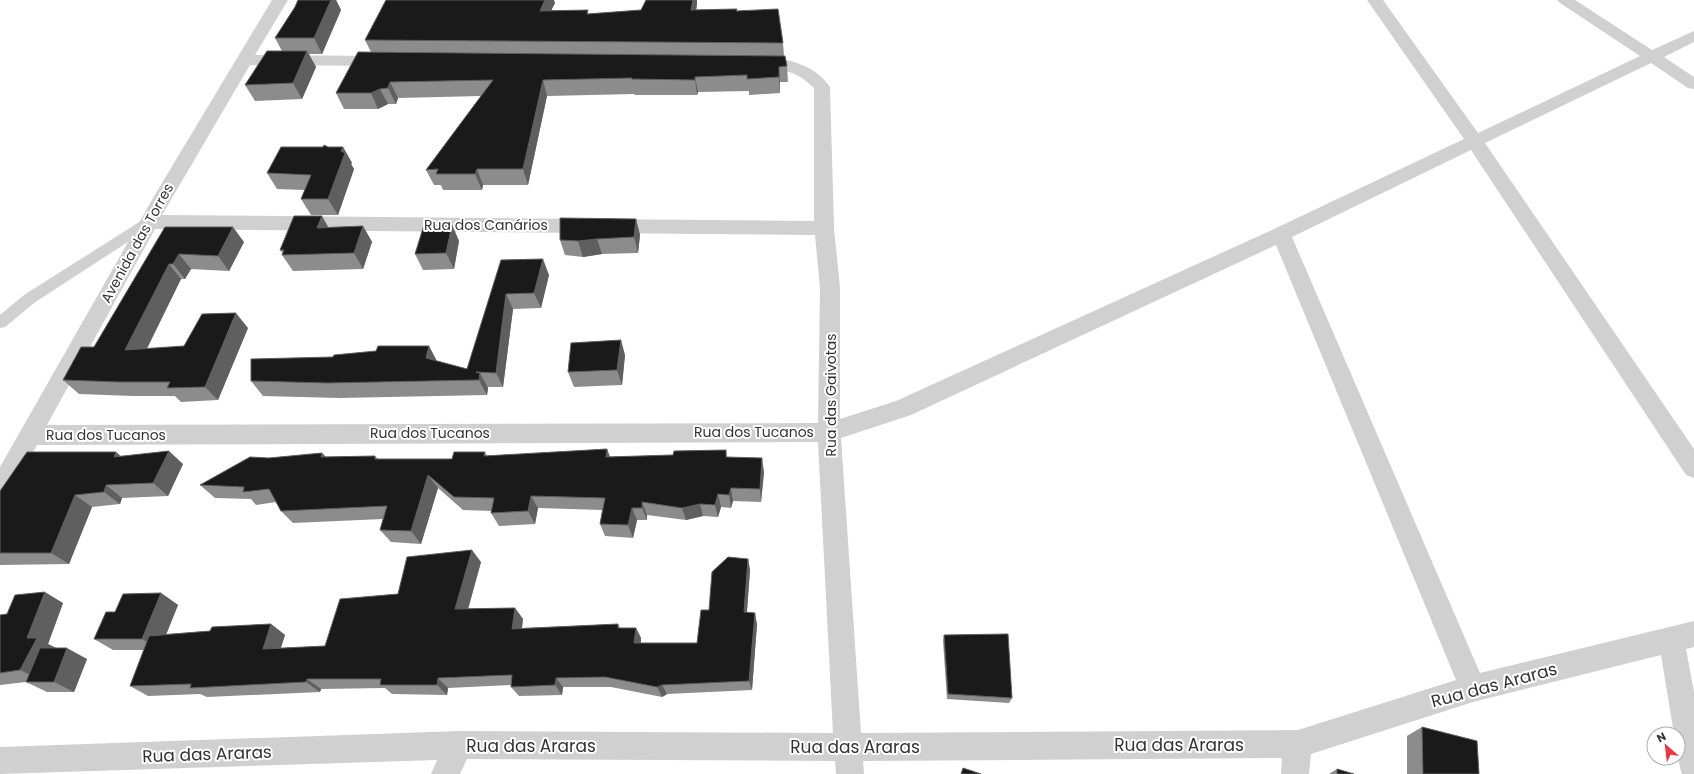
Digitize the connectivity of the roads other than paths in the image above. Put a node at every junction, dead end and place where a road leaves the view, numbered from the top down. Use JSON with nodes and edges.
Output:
{"nodes":[{"id":1,"x":280,"y":0,"type":"edge"},
{"id":2,"x":1375,"y":0,"type":"edge"},
{"id":3,"x":1565,"y":0,"type":"edge"},
{"id":4,"x":1694,"y":36,"type":"edge"},
{"id":5,"x":1651,"y":57,"type":"junction"},
{"id":6,"x":244,"y":60,"type":"junction"},
{"id":7,"x":396,"y":61,"type":"edge"},
{"id":8,"x":739,"y":64,"type":"edge"},
{"id":9,"x":1694,"y":84,"type":"edge"},
{"id":10,"x":1475,"y":142,"type":"junction"},
{"id":11,"x":149,"y":222,"type":"junction"},
{"id":12,"x":824,"y":228,"type":"junction"},
{"id":13,"x":1281,"y":234,"type":"junction"},
{"id":14,"x":0,"y":323,"type":"edge"},
{"id":15,"x":829,"y":432,"type":"junction"},
{"id":16,"x":30,"y":435,"type":"junction"},
{"id":17,"x":1694,"y":468,"type":"edge"},
{"id":18,"x":0,"y":489,"type":"edge"},
{"id":19,"x":1683,"y":637,"type":"edge"},
{"id":20,"x":1473,"y":688,"type":"junction"},
{"id":21,"x":1298,"y":744,"type":"junction"},
{"id":22,"x":459,"y":745,"type":"junction"},
{"id":23,"x":847,"y":747,"type":"junction"},
{"id":24,"x":0,"y":761,"type":"edge"},
{"id":25,"x":1694,"y":769,"type":"edge"},
{"id":26,"x":445,"y":774,"type":"edge"},
{"id":27,"x":850,"y":774,"type":"edge"},
{"id":28,"x":1295,"y":774,"type":"edge"}],
"edges":[{"from":1,"to":6,"type":"street","name":"Avenida das Torres"},
{"from":2,"to":10,"type":"street"},
{"from":3,"to":5,"type":"street"},
{"from":4,"to":5,"type":"street","name":"Rua dos Tucanos"},
{"from":5,"to":9,"type":"street"},
{"from":5,"to":10,"type":"street","name":"Rua dos Tucanos"},
{"from":6,"to":7,"type":"street"},
{"from":6,"to":11,"type":"street","name":"Avenida das Torres"},
{"from":8,"to":12,"type":"street","name":"Rua das Gaivotas"},
{"from":10,"to":13,"type":"street","name":"Rua dos Tucanos"},
{"from":10,"to":17,"type":"street"},
{"from":11,"to":12,"type":"street","name":"Rua dos Canários"},
{"from":11,"to":14,"type":"lane"},
{"from":11,"to":16,"type":"street","name":"Avenida das Torres"},
{"from":12,"to":15,"type":"street","name":"Rua das Gaivotas"},
{"from":13,"to":15,"type":"street","name":"Rua dos Tucanos"},
{"from":13,"to":20,"type":"street"},
{"from":15,"to":16,"type":"street","name":"Rua dos Tucanos"},
{"from":15,"to":23,"type":"street","name":"Rua das Gaivotas"},
{"from":16,"to":18,"type":"street","name":"Avenida das Torres"},
{"from":19,"to":20,"type":"street","name":"Rua das Araras"},
{"from":19,"to":25,"type":"street"},
{"from":20,"to":21,"type":"street","name":"Rua das Araras"},
{"from":21,"to":23,"type":"street","name":"Rua das Araras"},
{"from":21,"to":28,"type":"street"},
{"from":22,"to":23,"type":"street","name":"Rua das Araras"},
{"from":22,"to":24,"type":"street","name":"Rua das Araras"},
{"from":22,"to":26,"type":"street"},
{"from":23,"to":27,"type":"street","name":"Rua das Gaivotas"}]}
